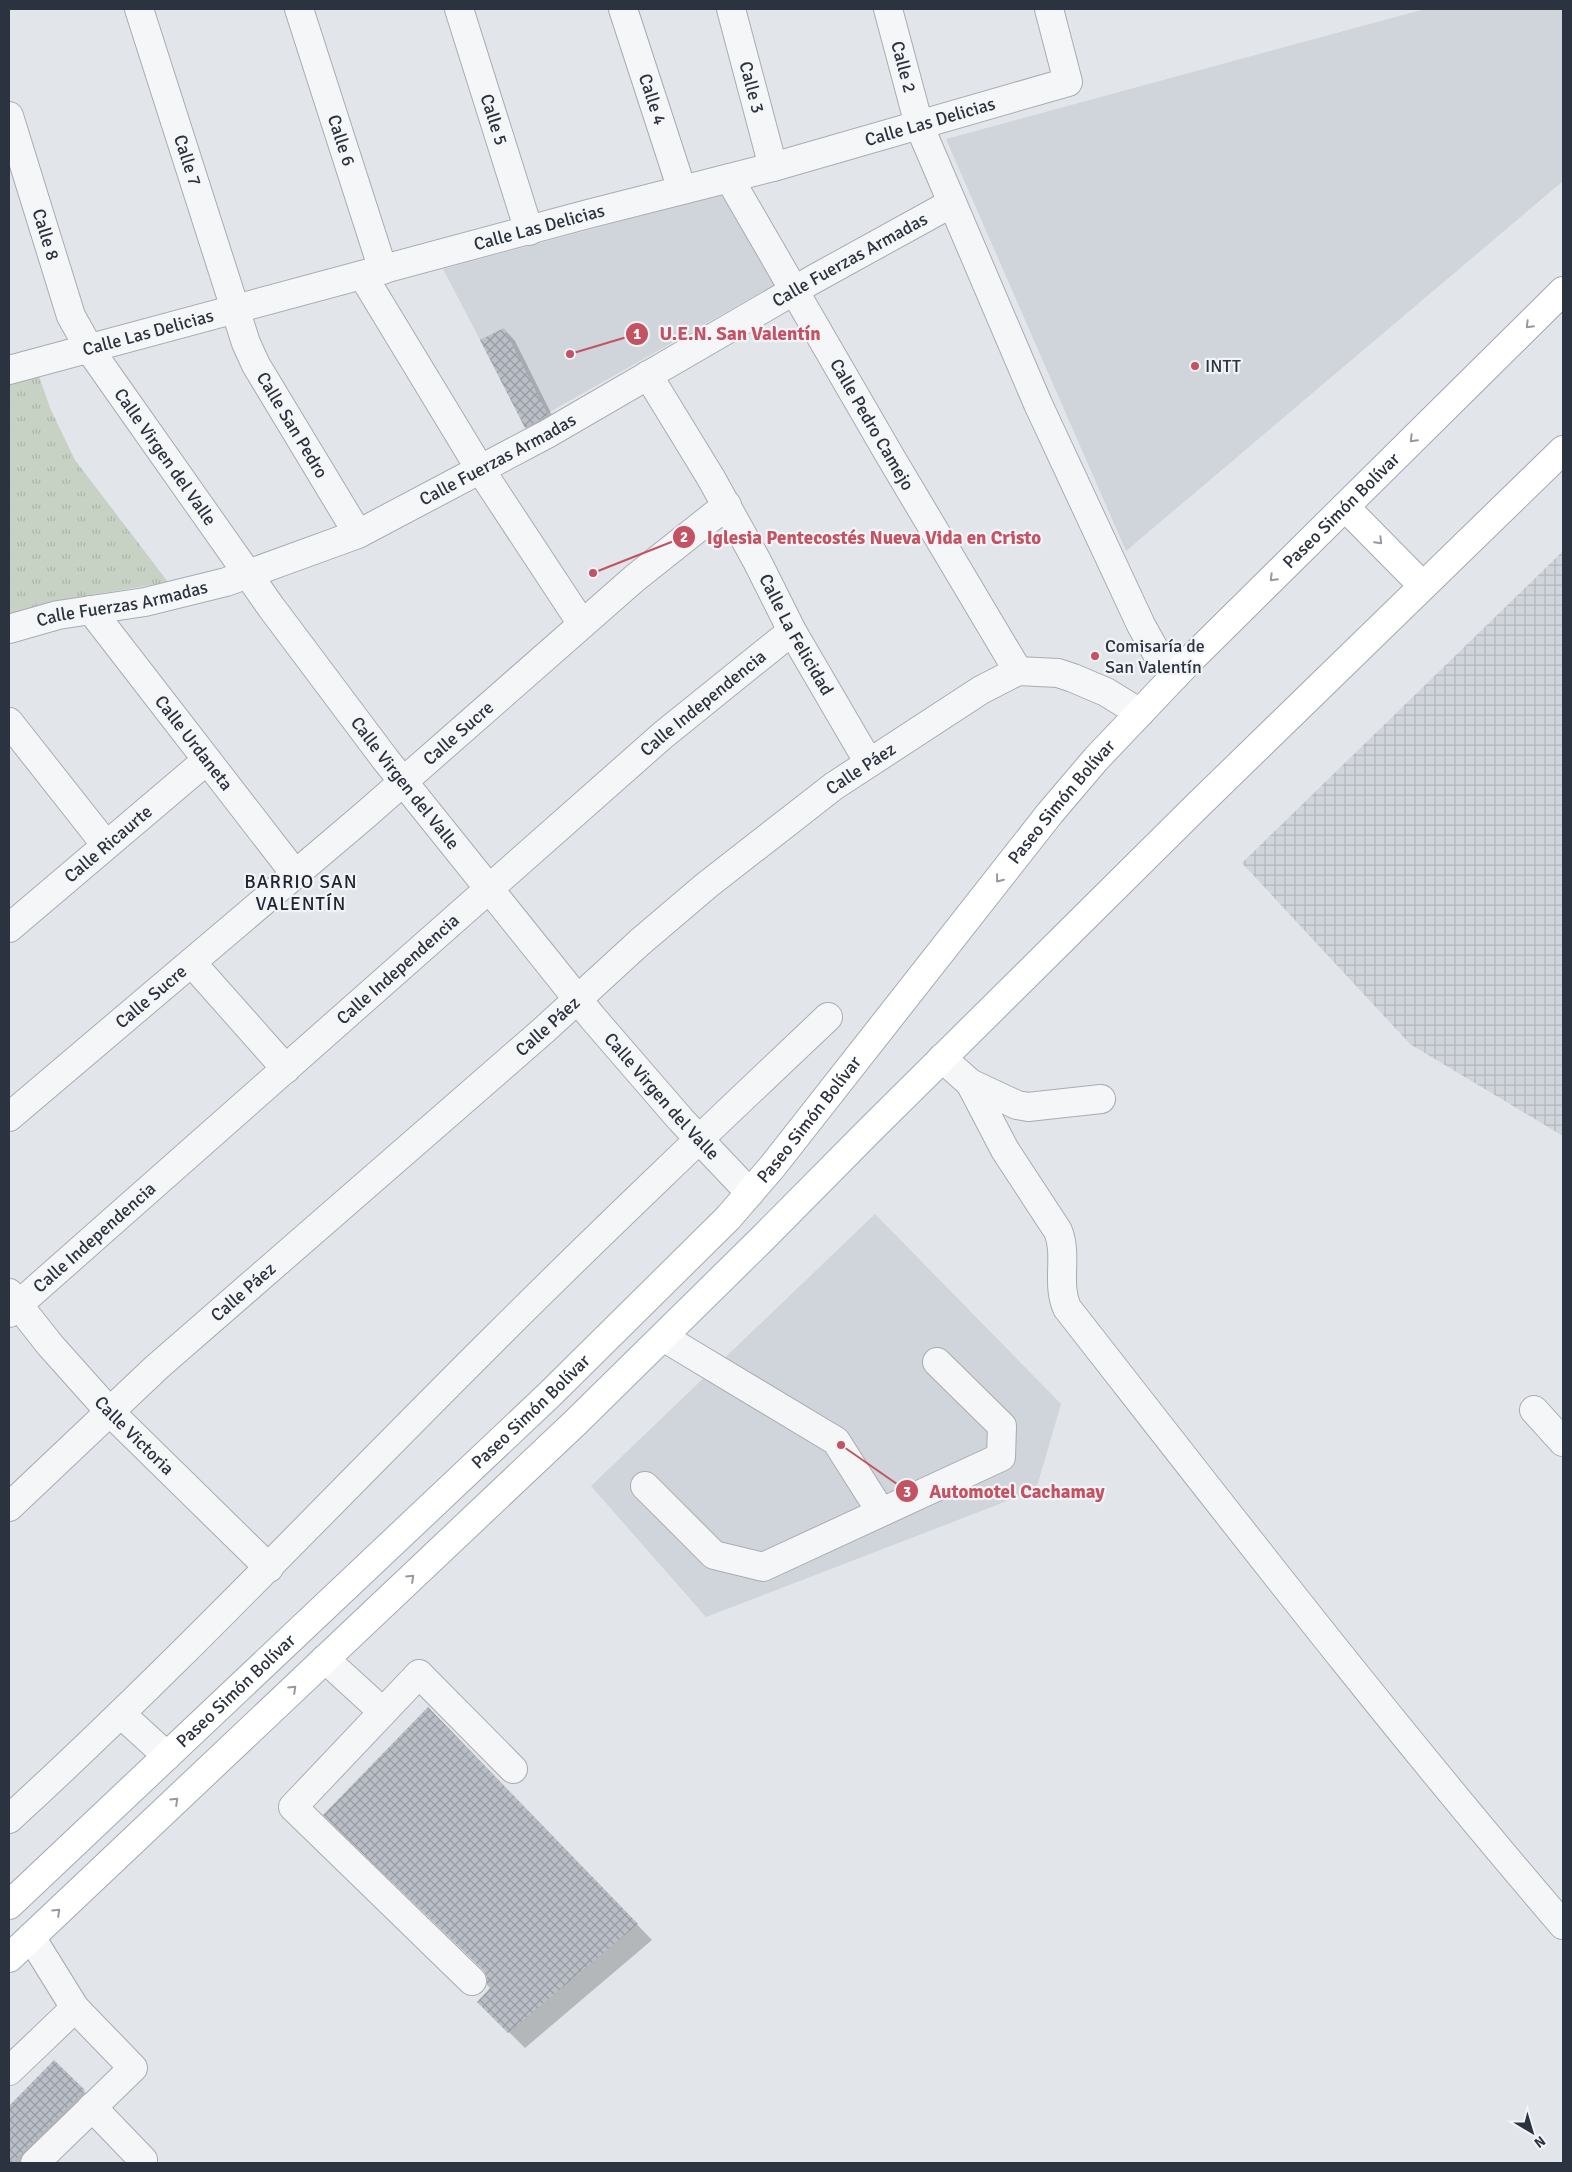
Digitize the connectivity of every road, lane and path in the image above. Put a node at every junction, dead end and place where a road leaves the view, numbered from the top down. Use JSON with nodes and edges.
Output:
{"nodes":[{"id":1,"x":139,"y":9,"type":"edge"},
{"id":2,"x":299,"y":9,"type":"edge"},
{"id":3,"x":459,"y":9,"type":"edge"},
{"id":4,"x":623,"y":9,"type":"edge"},
{"id":5,"x":731,"y":9,"type":"edge"},
{"id":6,"x":888,"y":9,"type":"edge"},
{"id":7,"x":1049,"y":9,"type":"edge"},
{"id":8,"x":9,"y":116,"type":"edge"},
{"id":9,"x":919,"y":126,"type":"junction"},
{"id":10,"x":773,"y":167,"type":"junction"},
{"id":11,"x":729,"y":178,"type":"junction"},
{"id":12,"x":682,"y":190,"type":"junction"},
{"id":13,"x":952,"y":203,"type":"junction"},
{"id":14,"x":529,"y":231,"type":"junction"},
{"id":15,"x":373,"y":273,"type":"junction"},
{"id":16,"x":794,"y":291,"type":"junction"},
{"id":17,"x":1563,"y":291,"type":"edge"},
{"id":18,"x":235,"y":311,"type":"junction"},
{"id":19,"x":90,"y":350,"type":"junction"},
{"id":20,"x":9,"y":370,"type":"edge"},
{"id":21,"x":648,"y":375,"type":"junction"},
{"id":22,"x":1563,"y":450,"type":"edge"},
{"id":23,"x":480,"y":470,"type":"junction"},
{"id":24,"x":726,"y":505,"type":"junction"},
{"id":25,"x":1345,"y":507,"type":"junction"},
{"id":26,"x":358,"y":534,"type":"junction"},
{"id":27,"x":248,"y":574,"type":"junction"},
{"id":28,"x":1423,"y":586,"type":"junction"},
{"id":29,"x":91,"y":610,"type":"junction"},
{"id":30,"x":582,"y":624,"type":"junction"},
{"id":31,"x":9,"y":629,"type":"edge"},
{"id":32,"x":792,"y":631,"type":"junction"},
{"id":33,"x":1018,"y":671,"type":"junction"},
{"id":34,"x":1175,"y":676,"type":"junction"},
{"id":35,"x":1140,"y":713,"type":"junction"},
{"id":36,"x":9,"y":722,"type":"edge"},
{"id":37,"x":207,"y":760,"type":"junction"},
{"id":38,"x":869,"y":763,"type":"junction"},
{"id":39,"x":404,"y":782,"type":"junction"},
{"id":40,"x":106,"y":845,"type":"junction"},
{"id":41,"x":296,"y":875,"type":"junction"},
{"id":42,"x":489,"y":889,"type":"junction"},
{"id":43,"x":9,"y":928,"type":"edge"},
{"id":44,"x":192,"y":963,"type":"junction"},
{"id":45,"x":578,"y":999,"type":"junction"},
{"id":46,"x":828,"y":1017,"type":"dead end"},
{"id":47,"x":942,"y":1058,"type":"junction"},
{"id":48,"x":286,"y":1070,"type":"junction"},
{"id":49,"x":970,"y":1083,"type":"junction"},
{"id":50,"x":1101,"y":1099,"type":"dead end"},
{"id":51,"x":9,"y":1117,"type":"edge"},
{"id":52,"x":699,"y":1139,"type":"junction"},
{"id":53,"x":750,"y":1193,"type":"junction"},
{"id":54,"x":12,"y":1304,"type":"edge"},
{"id":55,"x":663,"y":1337,"type":"junction"},
{"id":56,"x":938,"y":1362,"type":"dead end"},
{"id":57,"x":1534,"y":1410,"type":"dead end"},
{"id":58,"x":109,"y":1411,"type":"junction"},
{"id":59,"x":1563,"y":1442,"type":"edge"},
{"id":60,"x":645,"y":1486,"type":"dead end"},
{"id":61,"x":9,"y":1507,"type":"edge"},
{"id":62,"x":881,"y":1512,"type":"junction"},
{"id":63,"x":269,"y":1568,"type":"junction"},
{"id":64,"x":325,"y":1659,"type":"junction"},
{"id":65,"x":383,"y":1712,"type":"junction"},
{"id":66,"x":121,"y":1714,"type":"junction"},
{"id":67,"x":167,"y":1756,"type":"junction"},
{"id":68,"x":513,"y":1770,"type":"dead end"},
{"id":69,"x":9,"y":1819,"type":"edge"},
{"id":70,"x":9,"y":1905,"type":"edge"},
{"id":71,"x":1563,"y":1926,"type":"edge"},
{"id":72,"x":31,"y":1937,"type":"junction"},
{"id":73,"x":9,"y":1958,"type":"edge"},
{"id":74,"x":472,"y":1981,"type":"dead end"},
{"id":75,"x":75,"y":2008,"type":"junction"},
{"id":76,"x":9,"y":2072,"type":"edge"},
{"id":77,"x":92,"y":2108,"type":"junction"},
{"id":78,"x":35,"y":2163,"type":"edge"},
{"id":79,"x":140,"y":2163,"type":"edge"}],
"edges":[{"from":1,"to":18,"type":"street","name":"Calle 7"},
{"from":2,"to":15,"type":"street","name":"Calle 6"},
{"from":3,"to":14,"type":"street","name":"Calle 5"},
{"from":4,"to":12,"type":"street","name":"Calle 4"},
{"from":5,"to":10,"type":"street","name":"Calle 3"},
{"from":6,"to":9,"type":"street","name":"Calle 2"},
{"from":7,"to":9,"type":"street","name":"Calle Las Delicias"},
{"from":8,"to":19,"type":"street","name":"Calle 8"},
{"from":9,"to":10,"type":"street","name":"Calle Las Delicias"},
{"from":9,"to":13,"type":"street","name":"Calle 2"},
{"from":10,"to":11,"type":"street","name":"Calle Las Delicias"},
{"from":11,"to":12,"type":"street","name":"Calle Las Delicias"},
{"from":11,"to":16,"type":"street","name":"Calle Pedro Camejo"},
{"from":12,"to":14,"type":"street","name":"Calle Las Delicias"},
{"from":13,"to":16,"type":"street","name":"Calle Fuerzas Armadas"},
{"from":13,"to":34,"type":"street","name":"Calle 2"},
{"from":14,"to":15,"type":"street","name":"Calle Las Delicias"},
{"from":15,"to":18,"type":"street","name":"Calle Las Delicias"},
{"from":15,"to":23,"type":"street","name":"Calle 6"},
{"from":16,"to":21,"type":"street","name":"Calle Fuerzas Armadas"},
{"from":16,"to":33,"type":"street","name":"Calle Pedro Camejo"},
{"from":17,"to":25,"type":"main road","name":"Paseo Simón Bolívar","one_way":true},
{"from":18,"to":19,"type":"street","name":"Calle Las Delicias"},
{"from":18,"to":26,"type":"street","name":"Calle San Pedro"},
{"from":19,"to":20,"type":"street","name":"Calle Las Delicias"},
{"from":19,"to":27,"type":"street","name":"Calle Virgen del Valle"},
{"from":21,"to":23,"type":"street","name":"Calle Fuerzas Armadas"},
{"from":21,"to":24,"type":"street","name":"Calle La Felicidad"},
{"from":22,"to":28,"type":"main road"},
{"from":23,"to":26,"type":"street","name":"Calle Fuerzas Armadas"},
{"from":23,"to":30,"type":"street","name":"Calle 6"},
{"from":24,"to":30,"type":"street","name":"Calle Sucre"},
{"from":24,"to":32,"type":"street","name":"Calle La Felicidad"},
{"from":25,"to":28,"type":"main road","one_way":true},
{"from":25,"to":34,"type":"main road","name":"Paseo Simón Bolívar","one_way":true},
{"from":26,"to":27,"type":"street","name":"Calle Fuerzas Armadas"},
{"from":27,"to":29,"type":"street","name":"Calle Fuerzas Armadas"},
{"from":27,"to":39,"type":"street","name":"Calle Virgen del Valle"},
{"from":28,"to":47,"type":"main road"},
{"from":29,"to":31,"type":"street","name":"Calle Fuerzas Armadas"},
{"from":29,"to":37,"type":"street","name":"Calle Urdaneta"},
{"from":30,"to":39,"type":"street","name":"Calle Sucre"},
{"from":32,"to":38,"type":"street","name":"Calle La Felicidad"},
{"from":32,"to":42,"type":"street","name":"Calle Independencia"},
{"from":33,"to":35,"type":"street","name":"Calle Páez"},
{"from":33,"to":38,"type":"street","name":"Calle Páez"},
{"from":34,"to":35,"type":"main road","name":"Paseo Simón Bolívar"},
{"from":35,"to":53,"type":"main road","name":"Paseo Simón Bolívar","one_way":true},
{"from":36,"to":40,"type":"street"},
{"from":37,"to":40,"type":"street","name":"Calle Ricaurte"},
{"from":37,"to":41,"type":"street","name":"Calle Urdaneta"},
{"from":38,"to":45,"type":"street","name":"Calle Páez"},
{"from":39,"to":41,"type":"street","name":"Calle Sucre"},
{"from":39,"to":42,"type":"street","name":"Calle Virgen del Valle"},
{"from":40,"to":43,"type":"street","name":"Calle Ricaurte"},
{"from":41,"to":44,"type":"street","name":"Calle Sucre"},
{"from":42,"to":45,"type":"street","name":"Calle Virgen del Valle"},
{"from":42,"to":48,"type":"street","name":"Calle Independencia"},
{"from":44,"to":48,"type":"street"},
{"from":44,"to":51,"type":"street","name":"Calle Sucre"},
{"from":45,"to":52,"type":"street","name":"Calle Virgen del Valle"},
{"from":45,"to":58,"type":"street","name":"Calle Páez"},
{"from":46,"to":52,"type":"street"},
{"from":47,"to":49,"type":"street"},
{"from":47,"to":55,"type":"main road"},
{"from":48,"to":54,"type":"street","name":"Calle Independencia"},
{"from":49,"to":50,"type":"street"},
{"from":49,"to":71,"type":"street"},
{"from":52,"to":53,"type":"street","name":"Calle Virgen del Valle"},
{"from":52,"to":63,"type":"street"},
{"from":53,"to":67,"type":"main road","name":"Paseo Simón Bolívar"},
{"from":54,"to":58,"type":"street","name":"Calle Victoria"},
{"from":55,"to":62,"type":"street"},
{"from":64,"to":55,"type":"main road","one_way":true},
{"from":56,"to":62,"type":"street"},
{"from":57,"to":59,"type":"street"},
{"from":58,"to":61,"type":"street","name":"Calle Páez"},
{"from":58,"to":63,"type":"street","name":"Calle Victoria"},
{"from":60,"to":62,"type":"street"},
{"from":63,"to":66,"type":"street"},
{"from":64,"to":65,"type":"street"},
{"from":72,"to":64,"type":"main road","one_way":true},
{"from":65,"to":68,"type":"street"},
{"from":65,"to":74,"type":"street"},
{"from":66,"to":67,"type":"street"},
{"from":66,"to":69,"type":"street"},
{"from":67,"to":70,"type":"main road","name":"Paseo Simón Bolívar"},
{"from":72,"to":73,"type":"main road"},
{"from":72,"to":75,"type":"street"},
{"from":75,"to":76,"type":"street"},
{"from":75,"to":77,"type":"street"},
{"from":77,"to":78,"type":"street"},
{"from":77,"to":79,"type":"street"}]}
